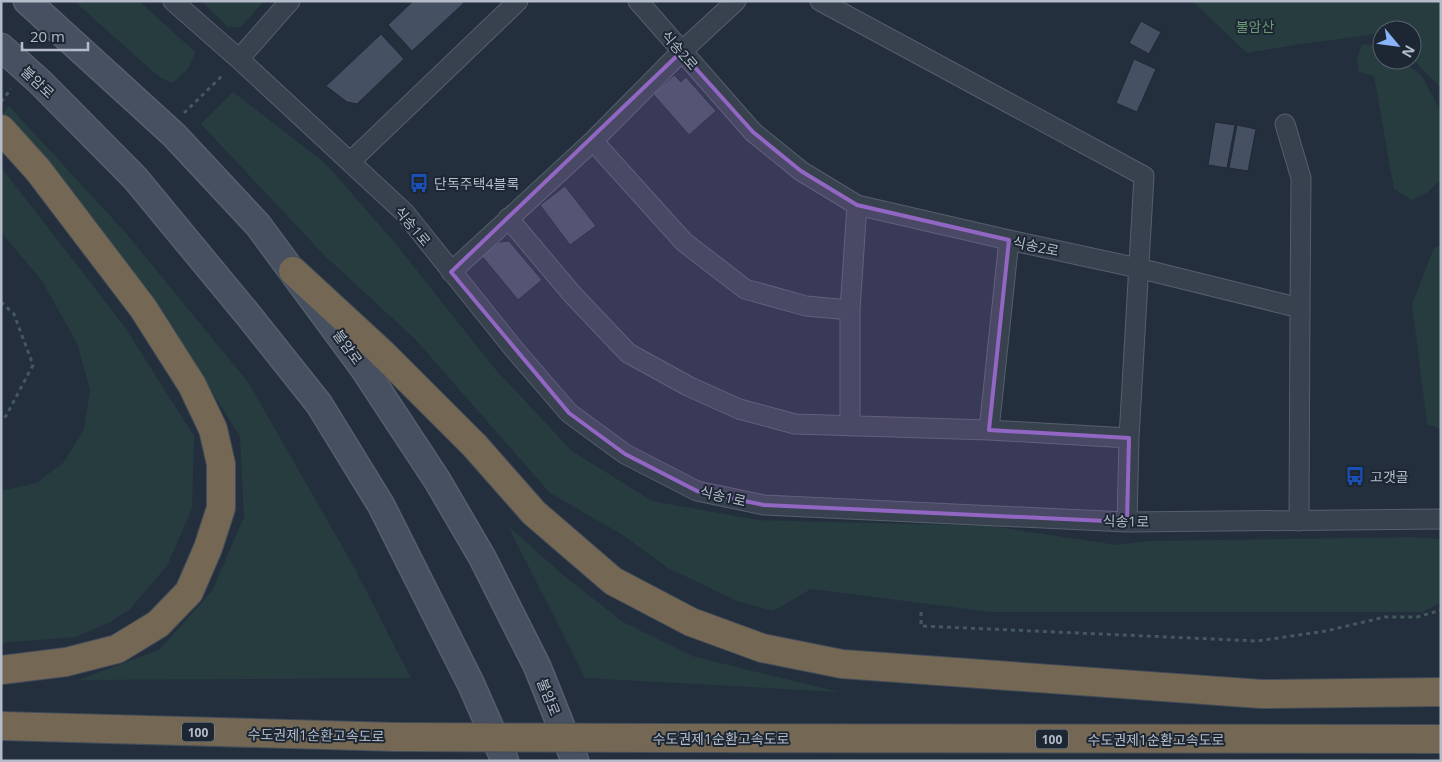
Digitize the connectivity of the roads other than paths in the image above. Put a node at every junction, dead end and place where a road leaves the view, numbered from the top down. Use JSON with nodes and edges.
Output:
{"nodes":[{"id":1,"x":27,"y":1,"type":"edge"},
{"id":2,"x":173,"y":1,"type":"edge"},
{"id":3,"x":290,"y":1,"type":"edge"},
{"id":4,"x":518,"y":1,"type":"edge"},
{"id":5,"x":638,"y":1,"type":"edge"},
{"id":6,"x":736,"y":1,"type":"edge"},
{"id":7,"x":820,"y":1,"type":"edge"},
{"id":8,"x":1,"y":47,"type":"edge"},
{"id":9,"x":681,"y":52,"type":"junction"},
{"id":10,"x":239,"y":59,"type":"junction"},
{"id":11,"x":1285,"y":124,"type":"dead end"},
{"id":12,"x":1,"y":129,"type":"edge"},
{"id":13,"x":592,"y":141,"type":"junction"},
{"id":14,"x":350,"y":162,"type":"junction"},
{"id":15,"x":857,"y":205,"type":"junction"},
{"id":16,"x":508,"y":218,"type":"junction"},
{"id":17,"x":1009,"y":240,"type":"junction"},
{"id":18,"x":1138,"y":268,"type":"junction"},
{"id":19,"x":292,"y":272,"type":"junction"},
{"id":20,"x":451,"y":272,"type":"junction"},
{"id":21,"x":1300,"y":308,"type":"junction"},
{"id":22,"x":850,"y":310,"type":"junction"},
{"id":23,"x":850,"y":426,"type":"junction"},
{"id":24,"x":989,"y":430,"type":"junction"},
{"id":25,"x":1129,"y":438,"type":"junction"},
{"id":26,"x":1441,"y":519,"type":"edge"},
{"id":27,"x":1299,"y":521,"type":"junction"},
{"id":28,"x":1127,"y":522,"type":"junction"},
{"id":29,"x":1,"y":670,"type":"edge"},
{"id":30,"x":1441,"y":692,"type":"edge"},
{"id":31,"x":1,"y":726,"type":"edge"},
{"id":32,"x":1441,"y":739,"type":"edge"},
{"id":33,"x":505,"y":761,"type":"edge"},
{"id":34,"x":575,"y":761,"type":"edge"}],
"edges":[{"from":1,"to":19,"type":"street","name":"불암로"},
{"from":2,"to":10,"type":"street","name":"식송1로"},
{"from":3,"to":10,"type":"street"},
{"from":4,"to":14,"type":"street"},
{"from":5,"to":9,"type":"street","name":"식송2로"},
{"from":6,"to":9,"type":"street"},
{"from":7,"to":18,"type":"street"},
{"from":8,"to":33,"type":"street","name":"불암로"},
{"from":9,"to":13,"type":"street"},
{"from":9,"to":15,"type":"street","name":"식송2로"},
{"from":10,"to":14,"type":"street","name":"식송1로"},
{"from":11,"to":21,"type":"street"},
{"from":12,"to":29,"type":"highway"},
{"from":13,"to":16,"type":"street"},
{"from":13,"to":22,"type":"street"},
{"from":14,"to":20,"type":"street","name":"식송1로"},
{"from":15,"to":17,"type":"street","name":"식송2로"},
{"from":15,"to":22,"type":"street"},
{"from":16,"to":20,"type":"street"},
{"from":16,"to":23,"type":"street"},
{"from":17,"to":18,"type":"street","name":"식송2로"},
{"from":17,"to":24,"type":"street"},
{"from":18,"to":21,"type":"street","name":"식송2로"},
{"from":18,"to":25,"type":"street"},
{"from":19,"to":30,"type":"highway"},
{"from":19,"to":34,"type":"street","name":"불암로"},
{"from":20,"to":28,"type":"street","name":"식송1로"},
{"from":21,"to":27,"type":"street"},
{"from":22,"to":23,"type":"street"},
{"from":23,"to":24,"type":"street"},
{"from":24,"to":25,"type":"street"},
{"from":25,"to":28,"type":"street"},
{"from":26,"to":27,"type":"street","name":"식송1로"},
{"from":27,"to":28,"type":"street","name":"식송1로"},
{"from":31,"to":32,"type":"highway","name":"수도권제1순환고속도로","number":"100","bridge":true}]}
